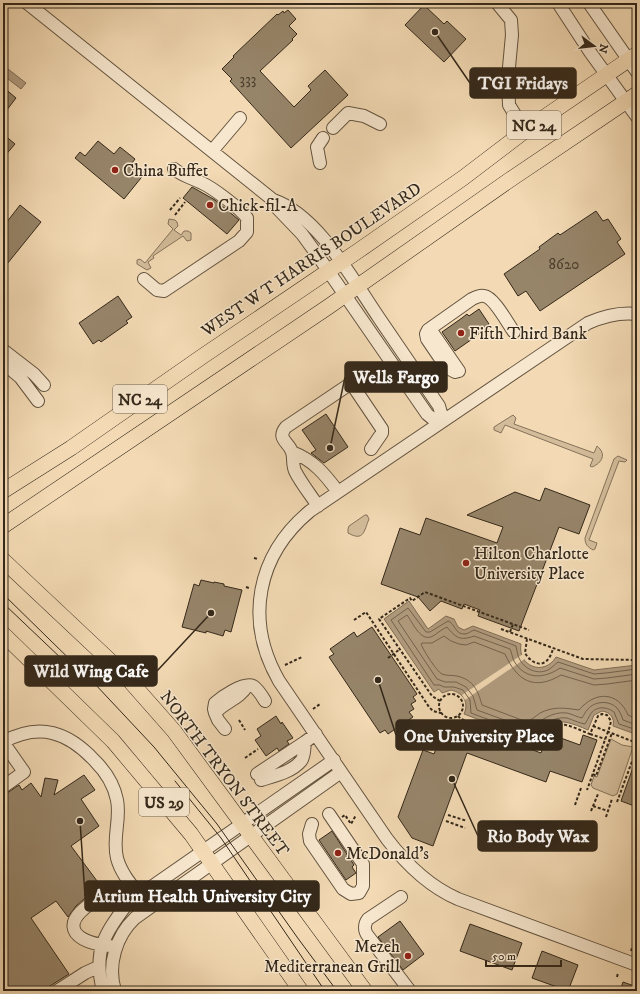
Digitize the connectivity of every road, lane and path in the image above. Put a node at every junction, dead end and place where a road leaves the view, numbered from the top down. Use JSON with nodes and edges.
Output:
{"nodes":[{"id":1,"x":27,"y":3,"type":"edge"},
{"id":2,"x":497,"y":3,"type":"edge"},
{"id":3,"x":558,"y":3,"type":"edge"},
{"id":4,"x":589,"y":3,"type":"edge"},
{"id":5,"x":634,"y":62,"type":"edge"},
{"id":6,"x":606,"y":75,"type":"junction"},
{"id":7,"x":632,"y":98,"type":"edge"},
{"id":8,"x":637,"y":117,"type":"edge"},
{"id":9,"x":240,"y":118,"type":"dead end"},
{"id":10,"x":380,"y":124,"type":"dead end"},
{"id":11,"x":333,"y":128,"type":"dead end"},
{"id":12,"x":525,"y":131,"type":"junction"},
{"id":13,"x":323,"y":138,"type":"dead end"},
{"id":14,"x":212,"y":151,"type":"junction"},
{"id":15,"x":320,"y":163,"type":"dead end"},
{"id":16,"x":174,"y":169,"type":"dead end"},
{"id":17,"x":180,"y":198,"type":"dead end"},
{"id":18,"x":273,"y":200,"type":"junction"},
{"id":19,"x":185,"y":202,"type":"dead end"},
{"id":20,"x":170,"y":210,"type":"dead end"},
{"id":21,"x":175,"y":215,"type":"dead end"},
{"id":22,"x":341,"y":262,"type":"junction"},
{"id":23,"x":328,"y":271,"type":"junction"},
{"id":24,"x":144,"y":279,"type":"dead end"},
{"id":25,"x":358,"y":286,"type":"junction"},
{"id":26,"x":345,"y":295,"type":"junction"},
{"id":27,"x":637,"y":314,"type":"edge"},
{"id":28,"x":514,"y":332,"type":"dead end"},
{"id":29,"x":3,"y":350,"type":"edge"},
{"id":30,"x":3,"y":363,"type":"edge"},
{"id":31,"x":459,"y":371,"type":"dead end"},
{"id":32,"x":44,"y":385,"type":"dead end"},
{"id":33,"x":38,"y":401,"type":"dead end"},
{"id":34,"x":441,"y":422,"type":"junction"},
{"id":35,"x":372,"y":449,"type":"dead end"},
{"id":36,"x":292,"y":452,"type":"junction"},
{"id":37,"x":3,"y":491,"type":"edge"},
{"id":38,"x":338,"y":492,"type":"junction"},
{"id":39,"x":318,"y":506,"type":"junction"},
{"id":40,"x":3,"y":526,"type":"edge"},
{"id":41,"x":254,"y":558,"type":"dead end"},
{"id":42,"x":258,"y":559,"type":"dead end"},
{"id":43,"x":3,"y":560,"type":"edge"},
{"id":44,"x":246,"y":587,"type":"dead end"},
{"id":45,"x":249,"y":588,"type":"dead end"},
{"id":46,"x":354,"y":620,"type":"dead end"},
{"id":47,"x":514,"y":624,"type":"junction"},
{"id":48,"x":501,"y":629,"type":"dead end"},
{"id":49,"x":529,"y":630,"type":"dead end"},
{"id":50,"x":510,"y":632,"type":"junction"},
{"id":51,"x":3,"y":634,"type":"edge"},
{"id":52,"x":527,"y":639,"type":"junction"},
{"id":53,"x":553,"y":649,"type":"junction"},
{"id":54,"x":400,"y":650,"type":"junction"},
{"id":55,"x":394,"y":654,"type":"junction"},
{"id":56,"x":302,"y":657,"type":"dead end"},
{"id":57,"x":388,"y":658,"type":"dead end"},
{"id":58,"x":637,"y":660,"type":"edge"},
{"id":59,"x":285,"y":665,"type":"dead end"},
{"id":60,"x":265,"y":701,"type":"dead end"},
{"id":61,"x":440,"y":701,"type":"junction"},
{"id":62,"x":320,"y":704,"type":"dead end"},
{"id":63,"x":313,"y":709,"type":"dead end"},
{"id":64,"x":441,"y":713,"type":"junction"},
{"id":65,"x":458,"y":716,"type":"junction"},
{"id":66,"x":239,"y":720,"type":"dead end"},
{"id":67,"x":593,"y":726,"type":"junction"},
{"id":68,"x":225,"y":729,"type":"dead end"},
{"id":69,"x":245,"y":730,"type":"dead end"},
{"id":70,"x":608,"y":732,"type":"junction"},
{"id":71,"x":612,"y":733,"type":"junction"},
{"id":72,"x":316,"y":734,"type":"junction"},
{"id":73,"x":590,"y":734,"type":"junction"},
{"id":74,"x":605,"y":739,"type":"junction"},
{"id":75,"x":3,"y":742,"type":"edge"},
{"id":76,"x":637,"y":743,"type":"edge"},
{"id":77,"x":637,"y":748,"type":"edge"},
{"id":78,"x":258,"y":749,"type":"dead end"},
{"id":79,"x":245,"y":758,"type":"dead end"},
{"id":80,"x":334,"y":760,"type":"junction"},
{"id":81,"x":342,"y":772,"type":"junction"},
{"id":82,"x":593,"y":774,"type":"junction"},
{"id":83,"x":259,"y":777,"type":"dead end"},
{"id":84,"x":3,"y":787,"type":"edge"},
{"id":85,"x":581,"y":788,"type":"dead end"},
{"id":86,"x":587,"y":790,"type":"dead end"},
{"id":87,"x":598,"y":794,"type":"dead end"},
{"id":88,"x":612,"y":800,"type":"dead end"},
{"id":89,"x":617,"y":802,"type":"dead end"},
{"id":90,"x":575,"y":805,"type":"dead end"},
{"id":91,"x":593,"y":806,"type":"junction"},
{"id":92,"x":591,"y":811,"type":"dead end"},
{"id":93,"x":608,"y":811,"type":"junction"},
{"id":94,"x":329,"y":814,"type":"dead end"},
{"id":95,"x":448,"y":815,"type":"dead end"},
{"id":96,"x":606,"y":816,"type":"dead end"},
{"id":97,"x":446,"y":821,"type":"dead end"},
{"id":98,"x":467,"y":821,"type":"dead end"},
{"id":99,"x":312,"y":824,"type":"dead end"},
{"id":100,"x":465,"y":828,"type":"dead end"},
{"id":101,"x":246,"y":830,"type":"junction"},
{"id":102,"x":203,"y":851,"type":"junction"},
{"id":103,"x":212,"y":863,"type":"junction"},
{"id":104,"x":139,"y":895,"type":"junction"},
{"id":105,"x":401,"y":897,"type":"dead end"},
{"id":106,"x":125,"y":907,"type":"junction"},
{"id":107,"x":148,"y":907,"type":"junction"},
{"id":108,"x":637,"y":933,"type":"edge"},
{"id":109,"x":103,"y":945,"type":"junction"},
{"id":110,"x":117,"y":946,"type":"junction"},
{"id":111,"x":630,"y":952,"type":"dead end"},
{"id":112,"x":637,"y":965,"type":"edge"},
{"id":113,"x":98,"y":967,"type":"junction"},
{"id":114,"x":618,"y":973,"type":"dead end"},
{"id":115,"x":617,"y":977,"type":"dead end"},
{"id":116,"x":57,"y":991,"type":"edge"},
{"id":117,"x":103,"y":991,"type":"edge"},
{"id":118,"x":115,"y":991,"type":"edge"},
{"id":119,"x":301,"y":991,"type":"edge"},
{"id":120,"x":365,"y":991,"type":"edge"},
{"id":121,"x":410,"y":991,"type":"edge"}],
"edges":[{"from":1,"to":14,"type":"street"},
{"from":2,"to":12,"type":"street"},
{"from":3,"to":6,"type":"street"},
{"from":4,"to":5,"type":"street"},
{"from":5,"to":6,"type":"main road","name":"WEST W T HARRIS BOULEVARD","number":"NC 24"},
{"from":6,"to":7,"type":"street"},
{"from":6,"to":12,"type":"main road","name":"WEST W T HARRIS BOULEVARD","number":"NC 24"},
{"from":7,"to":8,"type":"street"},
{"from":7,"to":25,"type":"main road","number":"NC 24"},
{"from":9,"to":14,"type":"street"},
{"from":10,"to":11,"type":"street"},
{"from":12,"to":22,"type":"main road","name":"WEST W T HARRIS BOULEVARD","number":"NC 24"},
{"from":13,"to":15,"type":"street"},
{"from":14,"to":18,"type":"street"},
{"from":16,"to":24,"type":"street"},
{"from":17,"to":20,"type":"path"},
{"from":18,"to":22,"type":"street"},
{"from":18,"to":23,"type":"street"},
{"from":19,"to":21,"type":"path"},
{"from":22,"to":23,"type":"main road","name":"WEST W T HARRIS BOULEVARD","number":"NC 24"},
{"from":22,"to":25,"type":"street"},
{"from":23,"to":26,"type":"street"},
{"from":23,"to":37,"type":"main road","name":"WEST W T HARRIS BOULEVARD","number":"NC 24"},
{"from":25,"to":26,"type":"main road","number":"NC 24"},
{"from":25,"to":34,"type":"street"},
{"from":26,"to":34,"type":"street"},
{"from":26,"to":40,"type":"main road","number":"NC 24"},
{"from":27,"to":34,"type":"street"},
{"from":28,"to":31,"type":"street"},
{"from":29,"to":32,"type":"street"},
{"from":30,"to":33,"type":"street"},
{"from":34,"to":38,"type":"street"},
{"from":35,"to":36,"type":"street"},
{"from":36,"to":38,"type":"street"},
{"from":36,"to":39,"type":"street"},
{"from":38,"to":39,"type":"street"},
{"from":39,"to":72,"type":"street"},
{"from":41,"to":42,"type":"path"},
{"from":43,"to":101,"type":"main road","name":"NORTH TRYON STREET","number":"US 29"},
{"from":44,"to":45,"type":"path"},
{"from":46,"to":55,"type":"path"},
{"from":47,"to":49,"type":"path"},
{"from":47,"to":50,"type":"path"},
{"from":47,"to":54,"type":"path"},
{"from":48,"to":50,"type":"path"},
{"from":50,"to":52,"type":"path"},
{"from":51,"to":102,"type":"main road","number":"US 29"},
{"from":52,"to":53,"type":"path"},
{"from":52,"to":53,"type":"path"},
{"from":53,"to":58,"type":"path"},
{"from":54,"to":55,"type":"path"},
{"from":54,"to":61,"type":"path"},
{"from":55,"to":57,"type":"path"},
{"from":55,"to":64,"type":"path"},
{"from":56,"to":59,"type":"path"},
{"from":60,"to":68,"type":"street"},
{"from":61,"to":64,"type":"path"},
{"from":61,"to":65,"type":"path"},
{"from":62,"to":63,"type":"path"},
{"from":64,"to":65,"type":"path"},
{"from":65,"to":73,"type":"path"},
{"from":66,"to":69,"type":"path"},
{"from":67,"to":70,"type":"path"},
{"from":67,"to":70,"type":"path"},
{"from":67,"to":73,"type":"path"},
{"from":70,"to":71,"type":"path"},
{"from":70,"to":74,"type":"path"},
{"from":71,"to":76,"type":"path"},
{"from":71,"to":82,"type":"path"},
{"from":72,"to":80,"type":"street"},
{"from":72,"to":83,"type":"street"},
{"from":73,"to":74,"type":"path"},
{"from":74,"to":82,"type":"path"},
{"from":75,"to":84,"type":"street"},
{"from":75,"to":104,"type":"street"},
{"from":77,"to":89,"type":"path"},
{"from":78,"to":79,"type":"path"},
{"from":80,"to":81,"type":"street"},
{"from":80,"to":101,"type":"street"},
{"from":81,"to":101,"type":"street"},
{"from":81,"to":112,"type":"street"},
{"from":82,"to":86,"type":"path"},
{"from":85,"to":90,"type":"path"},
{"from":87,"to":91,"type":"path"},
{"from":88,"to":93,"type":"path"},
{"from":91,"to":92,"type":"path"},
{"from":91,"to":93,"type":"path"},
{"from":93,"to":96,"type":"path"},
{"from":94,"to":99,"type":"street"},
{"from":95,"to":98,"type":"path"},
{"from":97,"to":100,"type":"path"},
{"from":101,"to":102,"type":"street"},
{"from":101,"to":103,"type":"street"},
{"from":101,"to":120,"type":"main road","name":"NORTH TRYON STREET","number":"US 29"},
{"from":102,"to":103,"type":"main road","number":"US 29"},
{"from":102,"to":104,"type":"street"},
{"from":103,"to":107,"type":"street"},
{"from":103,"to":119,"type":"main road","number":"US 29"},
{"from":104,"to":106,"type":"street"},
{"from":104,"to":107,"type":"street"},
{"from":105,"to":121,"type":"street"},
{"from":106,"to":109,"type":"street"},
{"from":106,"to":109,"type":"street"},
{"from":107,"to":110,"type":"street"},
{"from":108,"to":111,"type":"path"},
{"from":109,"to":110,"type":"street"},
{"from":109,"to":113,"type":"street"},
{"from":110,"to":118,"type":"street"},
{"from":113,"to":116,"type":"street"},
{"from":113,"to":117,"type":"street"},
{"from":114,"to":115,"type":"path"}]}
